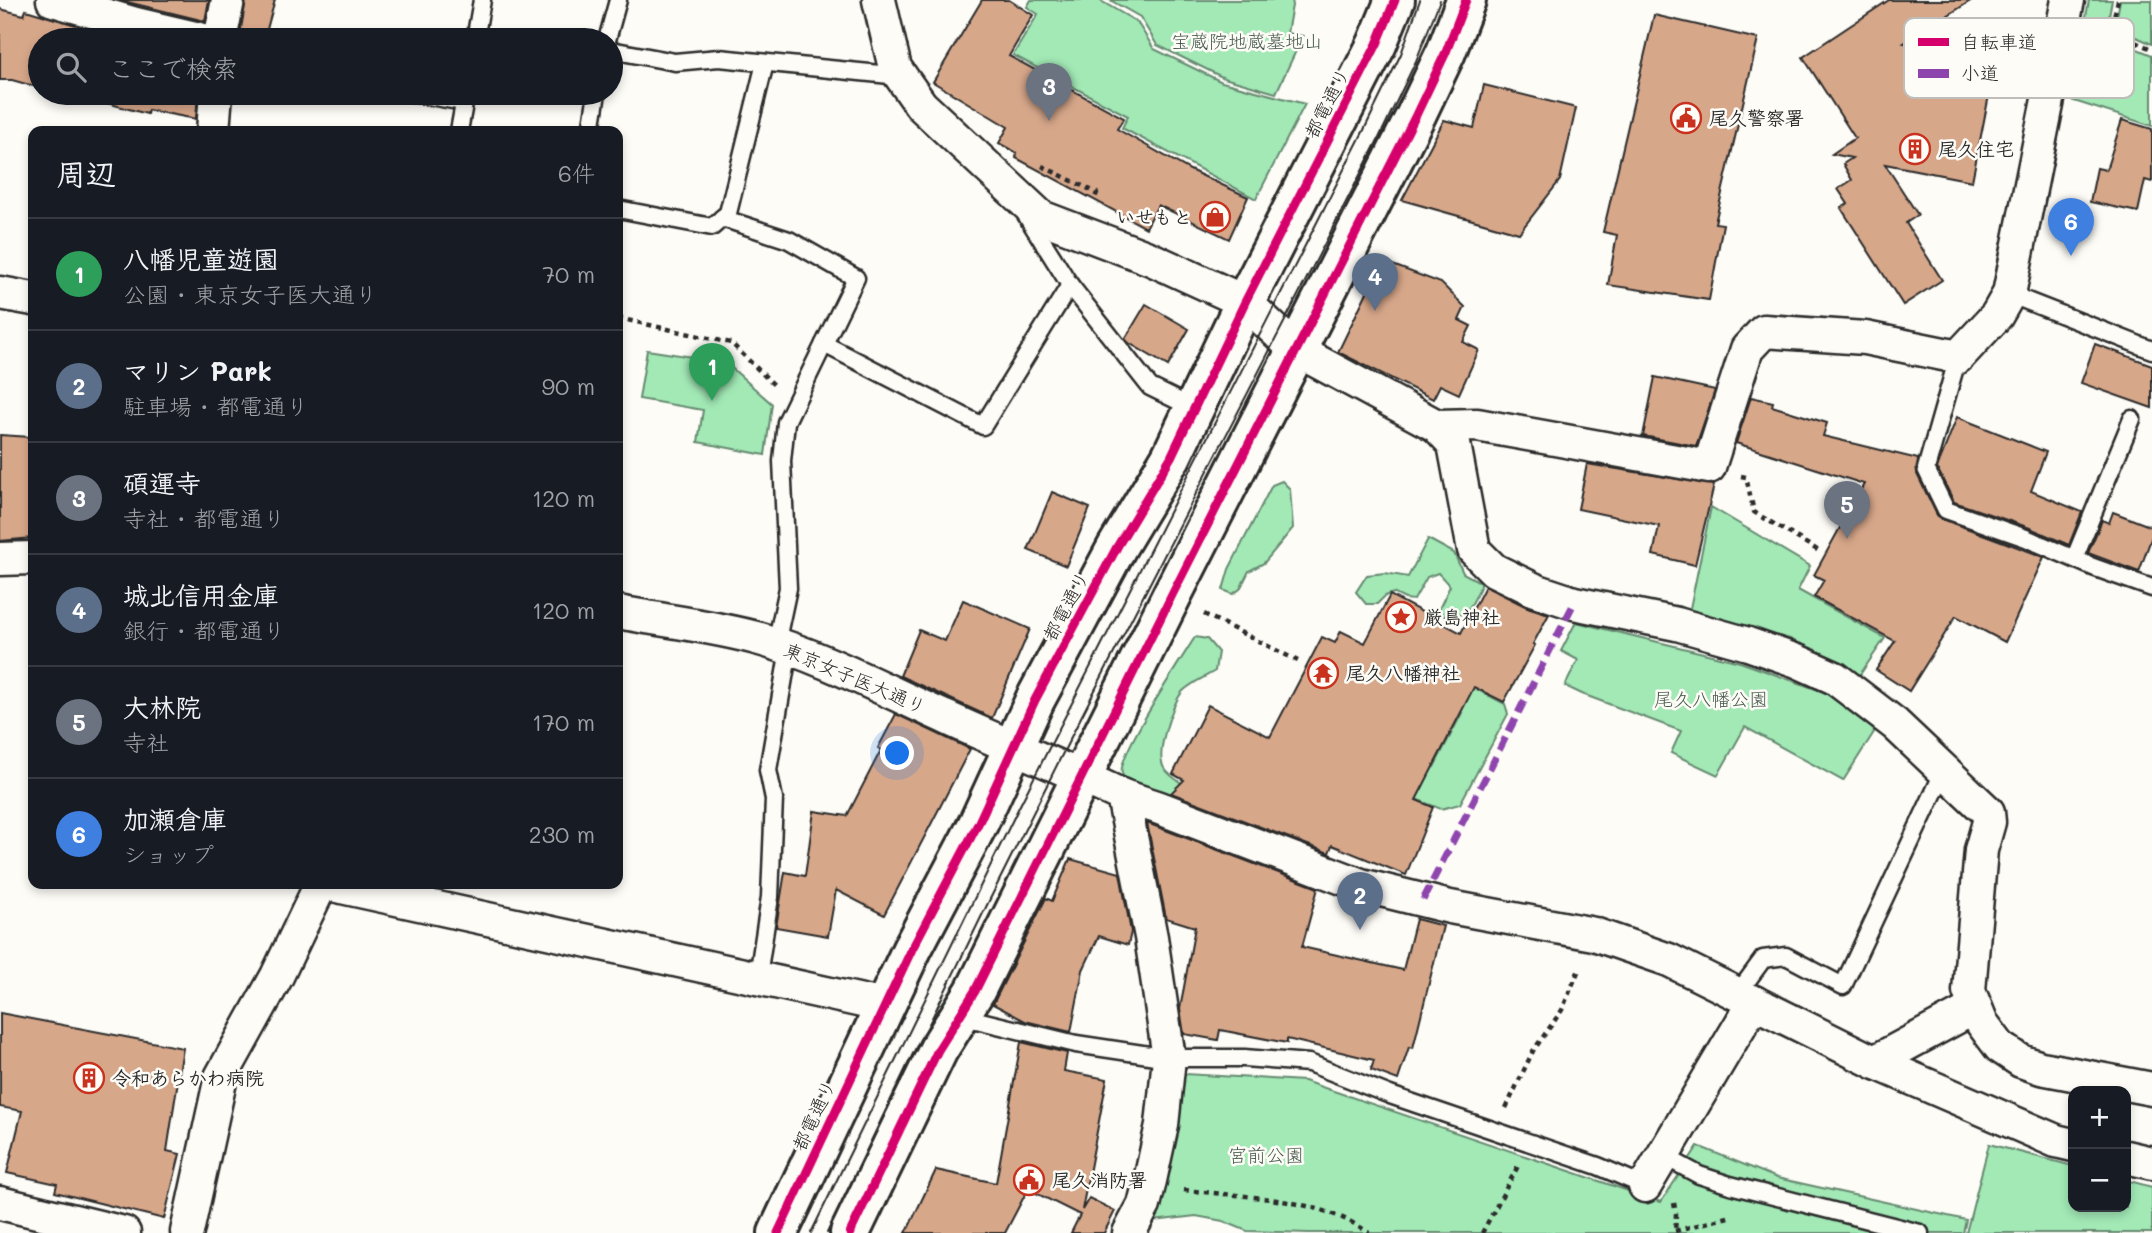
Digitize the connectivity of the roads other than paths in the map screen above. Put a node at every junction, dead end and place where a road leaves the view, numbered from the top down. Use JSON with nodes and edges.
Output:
{"nodes":[{"id":1,"x":53,"y":0,"type":"edge"},
{"id":2,"x":228,"y":0,"type":"edge"},
{"id":3,"x":482,"y":0,"type":"edge"},
{"id":4,"x":618,"y":0,"type":"edge"},
{"id":5,"x":879,"y":0,"type":"edge"},
{"id":6,"x":1395,"y":0,"type":"edge"},
{"id":7,"x":1466,"y":0,"type":"edge"},
{"id":8,"x":2068,"y":0,"type":"edge"},
{"id":9,"x":2064,"y":18,"type":"edge"},
{"id":10,"x":153,"y":28,"type":"edge"},
{"id":11,"x":222,"y":28,"type":"edge"},
{"id":12,"x":477,"y":28,"type":"edge"},
{"id":13,"x":610,"y":28,"type":"edge"},
{"id":14,"x":623,"y":52,"type":"edge"},
{"id":15,"x":765,"y":63,"type":"junction"},
{"id":16,"x":900,"y":76,"type":"junction"},
{"id":17,"x":2048,"y":98,"type":"edge"},
{"id":18,"x":215,"y":105,"type":"edge"},
{"id":19,"x":464,"y":105,"type":"edge"},
{"id":20,"x":595,"y":105,"type":"edge"},
{"id":21,"x":213,"y":126,"type":"edge"},
{"id":22,"x":459,"y":126,"type":"edge"},
{"id":23,"x":592,"y":126,"type":"edge"},
{"id":24,"x":1009,"y":189,"type":"junction"},
{"id":25,"x":623,"y":210,"type":"edge"},
{"id":26,"x":722,"y":218,"type":"junction"},
{"id":27,"x":1070,"y":285,"type":"junction"},
{"id":28,"x":0,"y":293,"type":"edge"},
{"id":29,"x":2009,"y":294,"type":"junction"},
{"id":30,"x":28,"y":298,"type":"edge"},
{"id":31,"x":1245,"y":302,"type":"junction"},
{"id":32,"x":824,"y":344,"type":"junction"},
{"id":33,"x":1296,"y":350,"type":"junction"},
{"id":34,"x":2152,"y":350,"type":"edge"},
{"id":35,"x":1958,"y":357,"type":"junction"},
{"id":36,"x":1193,"y":408,"type":"junction"},
{"id":37,"x":2132,"y":419,"type":"dead end"},
{"id":38,"x":1437,"y":426,"type":"junction"},
{"id":39,"x":2075,"y":557,"type":"junction"},
{"id":40,"x":28,"y":558,"type":"edge"},
{"id":41,"x":0,"y":559,"type":"edge"},
{"id":42,"x":2152,"y":588,"type":"edge"},
{"id":43,"x":623,"y":613,"type":"edge"},
{"id":44,"x":783,"y":647,"type":"junction"},
{"id":45,"x":1013,"y":749,"type":"junction"},
{"id":46,"x":1944,"y":771,"type":"junction"},
{"id":47,"x":1083,"y":776,"type":"junction"},
{"id":48,"x":1123,"y":796,"type":"junction"},
{"id":49,"x":319,"y":889,"type":"edge"},
{"id":50,"x":351,"y":889,"type":"edge"},
{"id":51,"x":758,"y":976,"type":"junction"},
{"id":52,"x":1746,"y":997,"type":"junction"},
{"id":53,"x":885,"y":1006,"type":"junction"},
{"id":54,"x":1974,"y":1008,"type":"junction"},
{"id":55,"x":960,"y":1017,"type":"junction"},
{"id":56,"x":1169,"y":1058,"type":"junction"},
{"id":57,"x":1874,"y":1062,"type":"junction"},
{"id":58,"x":2152,"y":1089,"type":"edge"},
{"id":59,"x":2068,"y":1144,"type":"edge"},
{"id":60,"x":1664,"y":1156,"type":"junction"},
{"id":61,"x":2131,"y":1158,"type":"edge"},
{"id":62,"x":2152,"y":1163,"type":"edge"},
{"id":63,"x":1645,"y":1186,"type":"joint"},
{"id":64,"x":0,"y":1203,"type":"edge"},
{"id":65,"x":124,"y":1233,"type":"edge"},
{"id":66,"x":172,"y":1233,"type":"edge"},
{"id":67,"x":189,"y":1233,"type":"edge"},
{"id":68,"x":778,"y":1233,"type":"edge"},
{"id":69,"x":850,"y":1233,"type":"edge"},
{"id":70,"x":1129,"y":1233,"type":"edge"},
{"id":71,"x":1920,"y":1233,"type":"edge"}],
"edges":[{"from":1,"to":10,"type":"street"},
{"from":2,"to":11,"type":"street"},
{"from":3,"to":12,"type":"lane"},
{"from":4,"to":13,"type":"lane"},
{"from":5,"to":16,"type":"street"},
{"from":6,"to":31,"type":"main road","name":"都電通り"},
{"from":7,"to":33,"type":"main road"},
{"from":8,"to":9,"type":"street"},
{"from":14,"to":15,"type":"lane"},
{"from":15,"to":16,"type":"lane"},
{"from":15,"to":26,"type":"lane"},
{"from":16,"to":24,"type":"street"},
{"from":17,"to":29,"type":"street"},
{"from":18,"to":21,"type":"street"},
{"from":19,"to":22,"type":"lane"},
{"from":20,"to":23,"type":"lane"},
{"from":24,"to":27,"type":"lane"},
{"from":24,"to":31,"type":"street"},
{"from":25,"to":26,"type":"lane"},
{"from":26,"to":32,"type":"lane"},
{"from":27,"to":32,"type":"lane"},
{"from":27,"to":36,"type":"lane"},
{"from":28,"to":30,"type":"street"},
{"from":29,"to":34,"type":"lane"},
{"from":29,"to":35,"type":"street"},
{"from":31,"to":33,"type":"street"},
{"from":31,"to":36,"type":"main road","name":"都電通り"},
{"from":32,"to":44,"type":"lane"},
{"from":33,"to":38,"type":"street"},
{"from":33,"to":47,"type":"main road"},
{"from":35,"to":38,"type":"street"},
{"from":35,"to":39,"type":"lane"},
{"from":36,"to":45,"type":"main road","name":"都電通り"},
{"from":37,"to":39,"type":"lane"},
{"from":38,"to":46,"type":"street"},
{"from":39,"to":42,"type":"lane"},
{"from":40,"to":41,"type":"street"},
{"from":43,"to":44,"type":"street","name":"東京女子医大通り"},
{"from":44,"to":45,"type":"street","name":"東京女子医大通り"},
{"from":44,"to":51,"type":"lane"},
{"from":45,"to":47,"type":"street","name":"東京女子医大通り"},
{"from":45,"to":53,"type":"main road","name":"都電通り"},
{"from":46,"to":52,"type":"lane"},
{"from":46,"to":54,"type":"street"},
{"from":47,"to":48,"type":"street","name":"東京女子医大通り"},
{"from":47,"to":55,"type":"main road"},
{"from":48,"to":52,"type":"street","name":"東京女子医大通り"},
{"from":48,"to":56,"type":"street"},
{"from":49,"to":67,"type":"street"},
{"from":50,"to":51,"type":"street"},
{"from":51,"to":53,"type":"street"},
{"from":52,"to":57,"type":"street","name":"東京女子医大通り"},
{"from":52,"to":60,"type":"street"},
{"from":53,"to":68,"type":"main road","name":"都電通り"},
{"from":54,"to":57,"type":"street"},
{"from":54,"to":58,"type":"street"},
{"from":55,"to":56,"type":"lane"},
{"from":55,"to":69,"type":"main road"},
{"from":56,"to":63,"type":"lane"},
{"from":56,"to":70,"type":"street"},
{"from":57,"to":59,"type":"street","name":"東京女子医大通り"},
{"from":60,"to":63,"type":"street"},
{"from":60,"to":71,"type":"lane"},
{"from":61,"to":62,"type":"street"},
{"from":64,"to":65,"type":"street"},
{"from":66,"to":67,"type":"street"}]}
